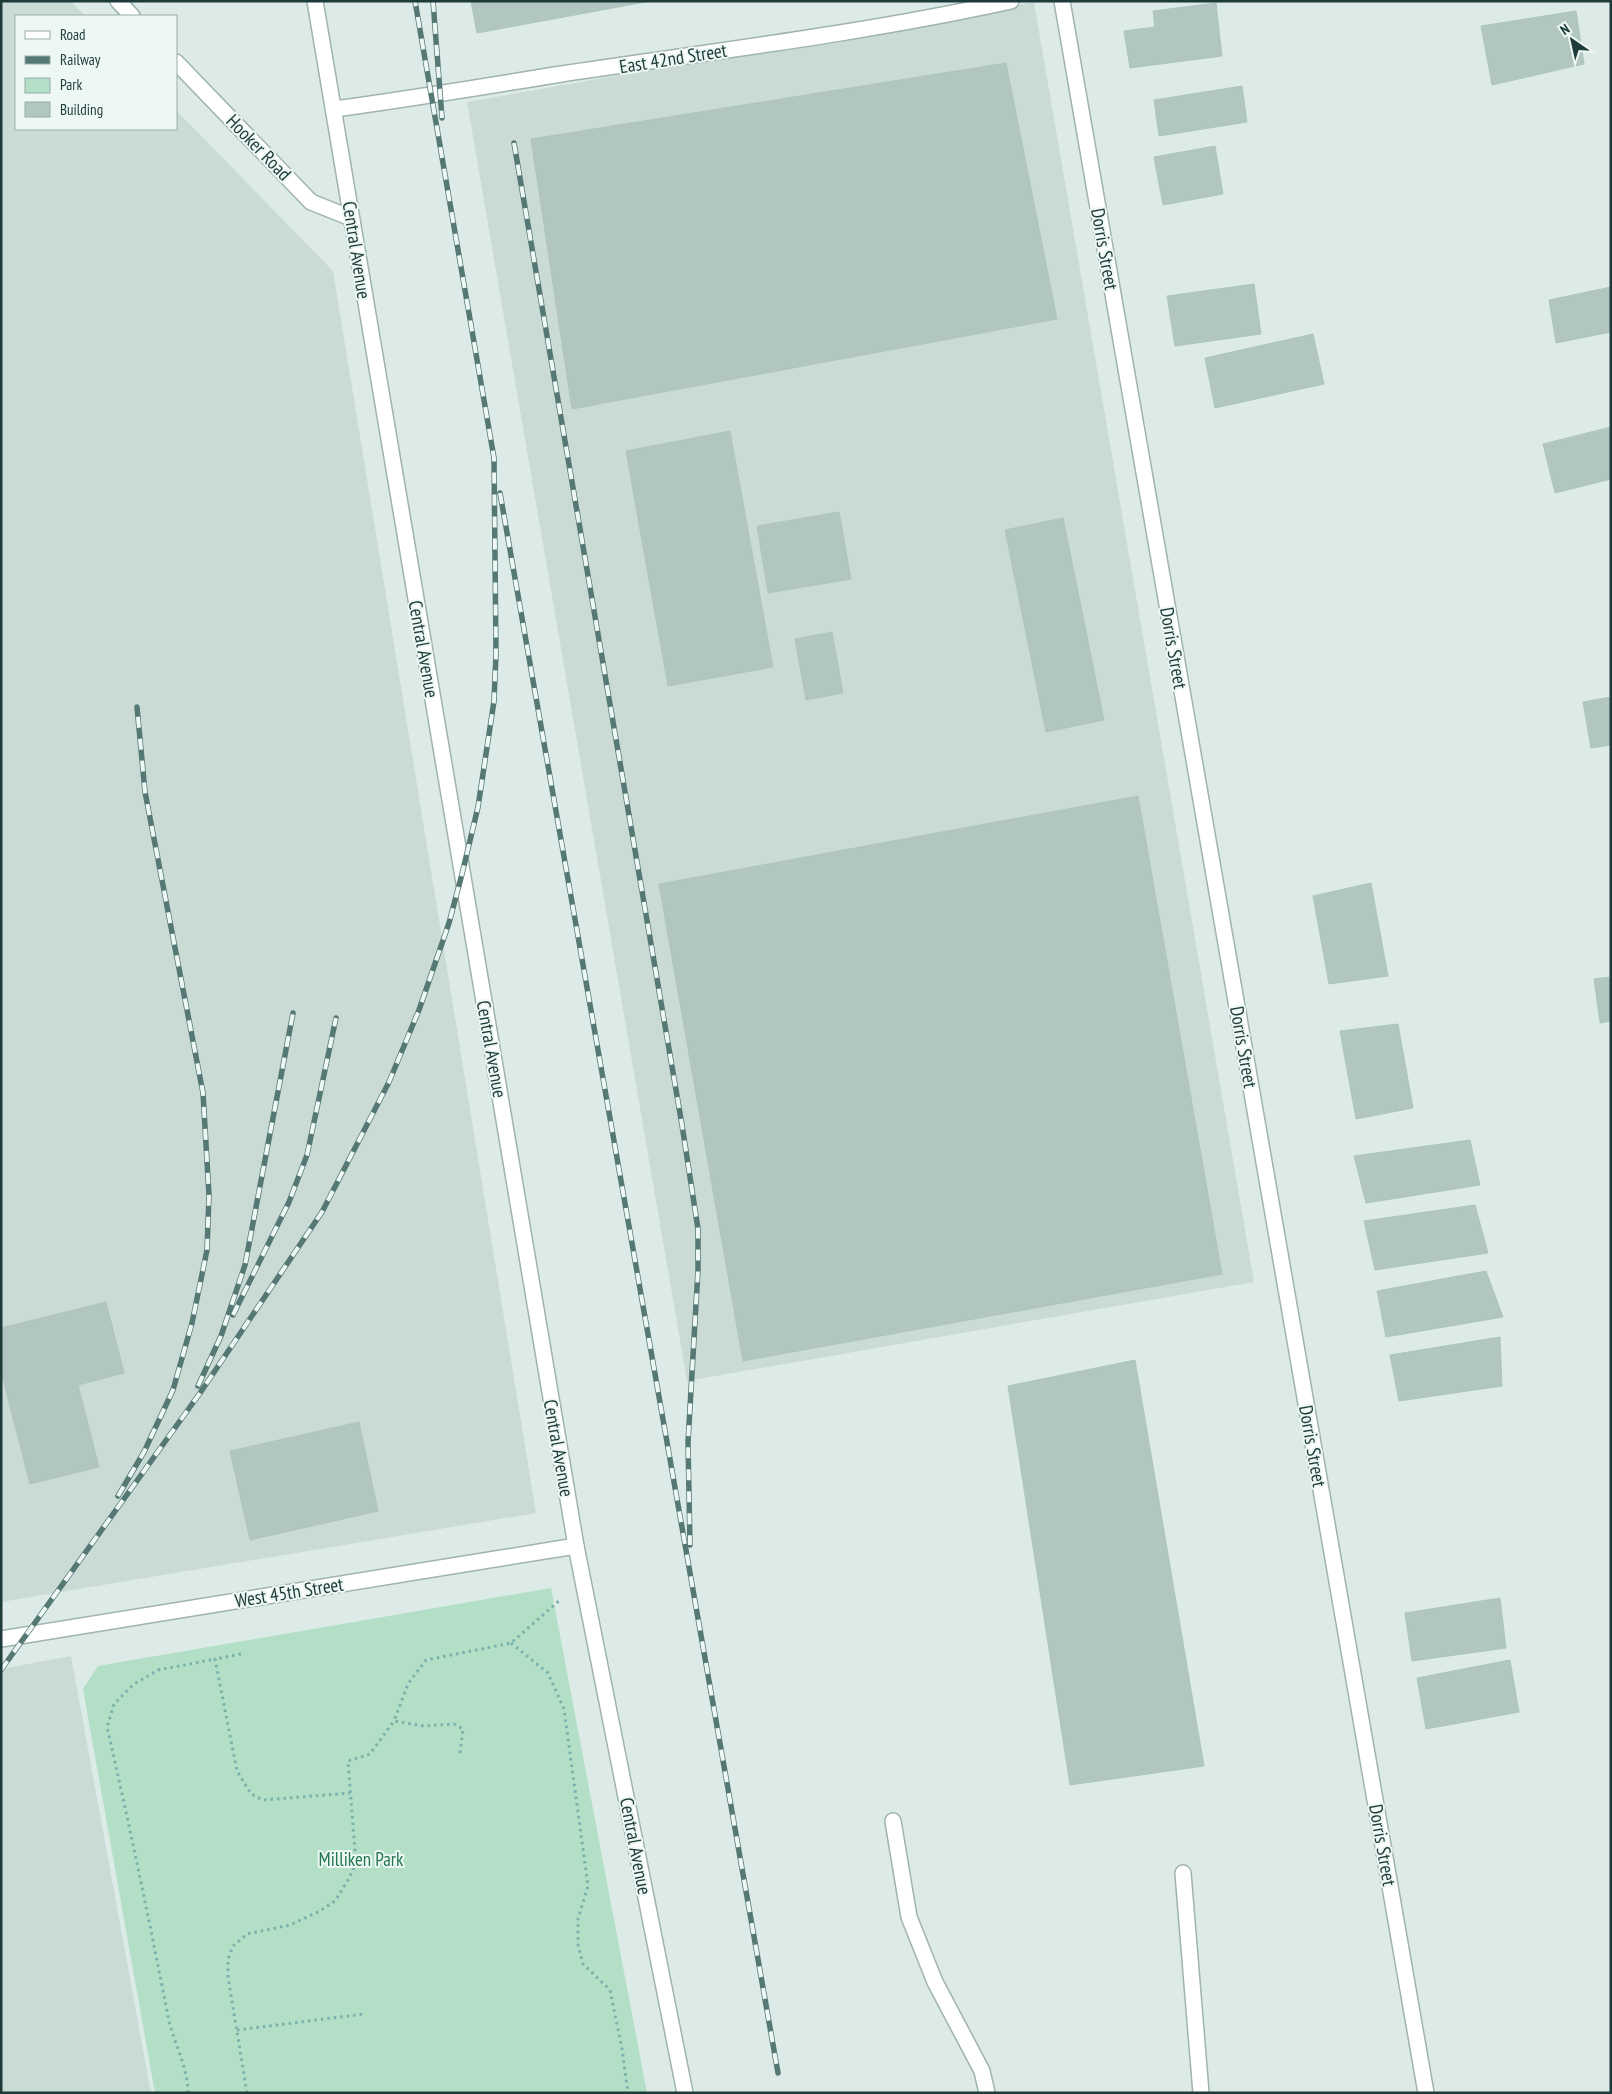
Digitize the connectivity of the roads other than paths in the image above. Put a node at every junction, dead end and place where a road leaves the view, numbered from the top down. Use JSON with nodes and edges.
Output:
{"nodes":[{"id":1,"x":118,"y":1,"type":"edge"},
{"id":2,"x":316,"y":1,"type":"edge"},
{"id":3,"x":1011,"y":1,"type":"edge"},
{"id":4,"x":1062,"y":1,"type":"edge"},
{"id":5,"x":131,"y":15,"type":"edge"},
{"id":6,"x":178,"y":64,"type":"edge"},
{"id":7,"x":335,"y":109,"type":"junction"},
{"id":8,"x":351,"y":218,"type":"junction"},
{"id":9,"x":576,"y":1546,"type":"junction"},
{"id":10,"x":1,"y":1639,"type":"edge"},
{"id":11,"x":893,"y":1821,"type":"dead end"},
{"id":12,"x":1183,"y":1873,"type":"dead end"},
{"id":13,"x":686,"y":2093,"type":"edge"},
{"id":14,"x":987,"y":2093,"type":"edge"},
{"id":15,"x":1201,"y":2093,"type":"edge"},
{"id":16,"x":1426,"y":2093,"type":"edge"}],
"edges":[{"from":1,"to":5,"type":"street"},
{"from":2,"to":7,"type":"street","name":"Central Avenue"},
{"from":3,"to":7,"type":"street","name":"East 42nd Street"},
{"from":4,"to":16,"type":"street","name":"Dorris Street"},
{"from":6,"to":8,"type":"street","name":"Hooker Road"},
{"from":7,"to":8,"type":"street","name":"Central Avenue"},
{"from":8,"to":9,"type":"street","name":"Central Avenue"},
{"from":9,"to":10,"type":"street","name":"West 45th Street"},
{"from":9,"to":13,"type":"street","name":"Central Avenue"},
{"from":11,"to":14,"type":"street"},
{"from":12,"to":15,"type":"street"}]}
